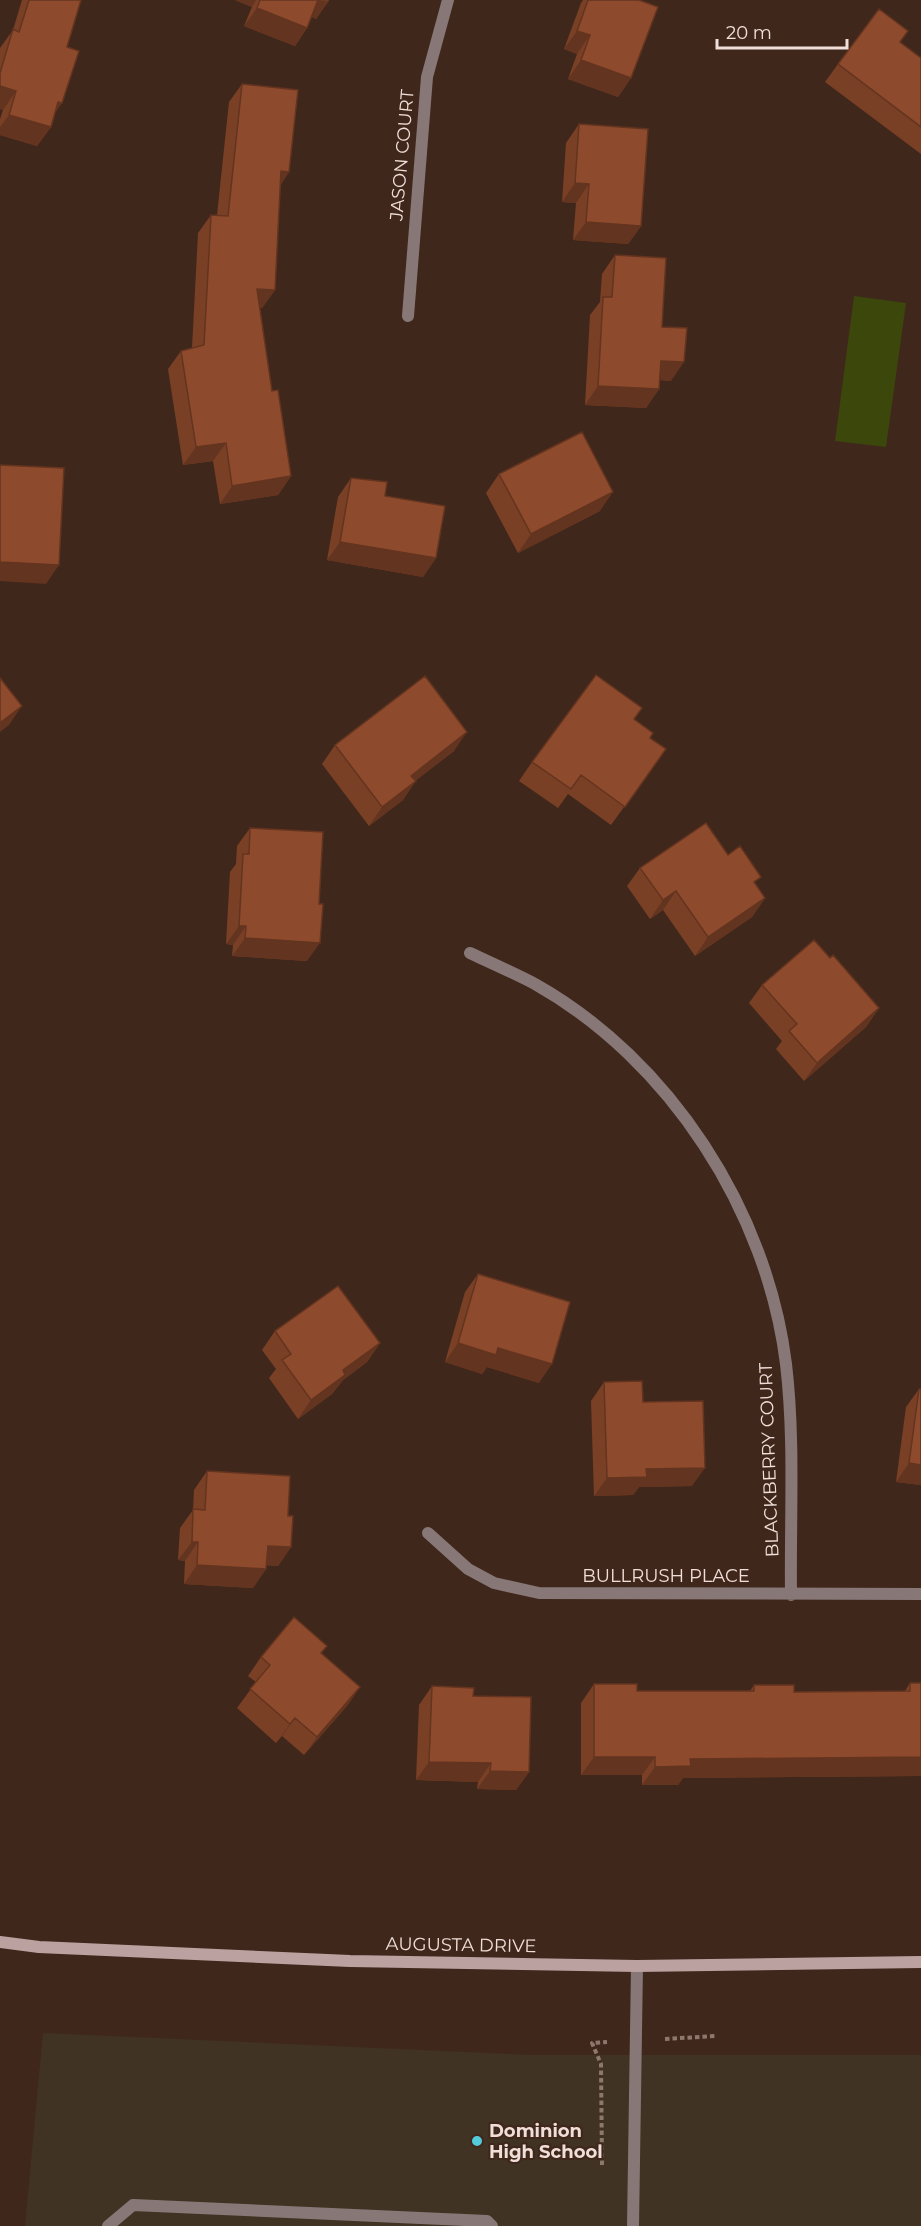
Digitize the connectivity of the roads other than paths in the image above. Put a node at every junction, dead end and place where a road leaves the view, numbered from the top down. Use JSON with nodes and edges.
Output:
{"nodes":[{"id":1,"x":448,"y":0,"type":"edge"},
{"id":2,"x":408,"y":316,"type":"dead end"},
{"id":3,"x":470,"y":953,"type":"dead end"},
{"id":4,"x":428,"y":1533,"type":"dead end"},
{"id":5,"x":921,"y":1594,"type":"edge"},
{"id":6,"x":791,"y":1595,"type":"junction"},
{"id":7,"x":0,"y":1942,"type":"edge"},
{"id":8,"x":921,"y":1962,"type":"edge"},
{"id":9,"x":637,"y":1966,"type":"junction"},
{"id":10,"x":108,"y":2226,"type":"edge"},
{"id":11,"x":492,"y":2226,"type":"edge"},
{"id":12,"x":633,"y":2226,"type":"edge"}],
"edges":[{"from":1,"to":2,"type":"street","name":"JASON COURT"},
{"from":3,"to":6,"type":"street","name":"BLACKBERRY COURT"},
{"from":4,"to":6,"type":"street","name":"BULLRUSH PLACE"},
{"from":5,"to":6,"type":"street","name":"BULLRUSH PLACE"},
{"from":7,"to":9,"type":"street","name":"AUGUSTA DRIVE"},
{"from":8,"to":9,"type":"street","name":"AUGUSTA DRIVE"},
{"from":9,"to":12,"type":"street"},
{"from":10,"to":11,"type":"street"}]}
